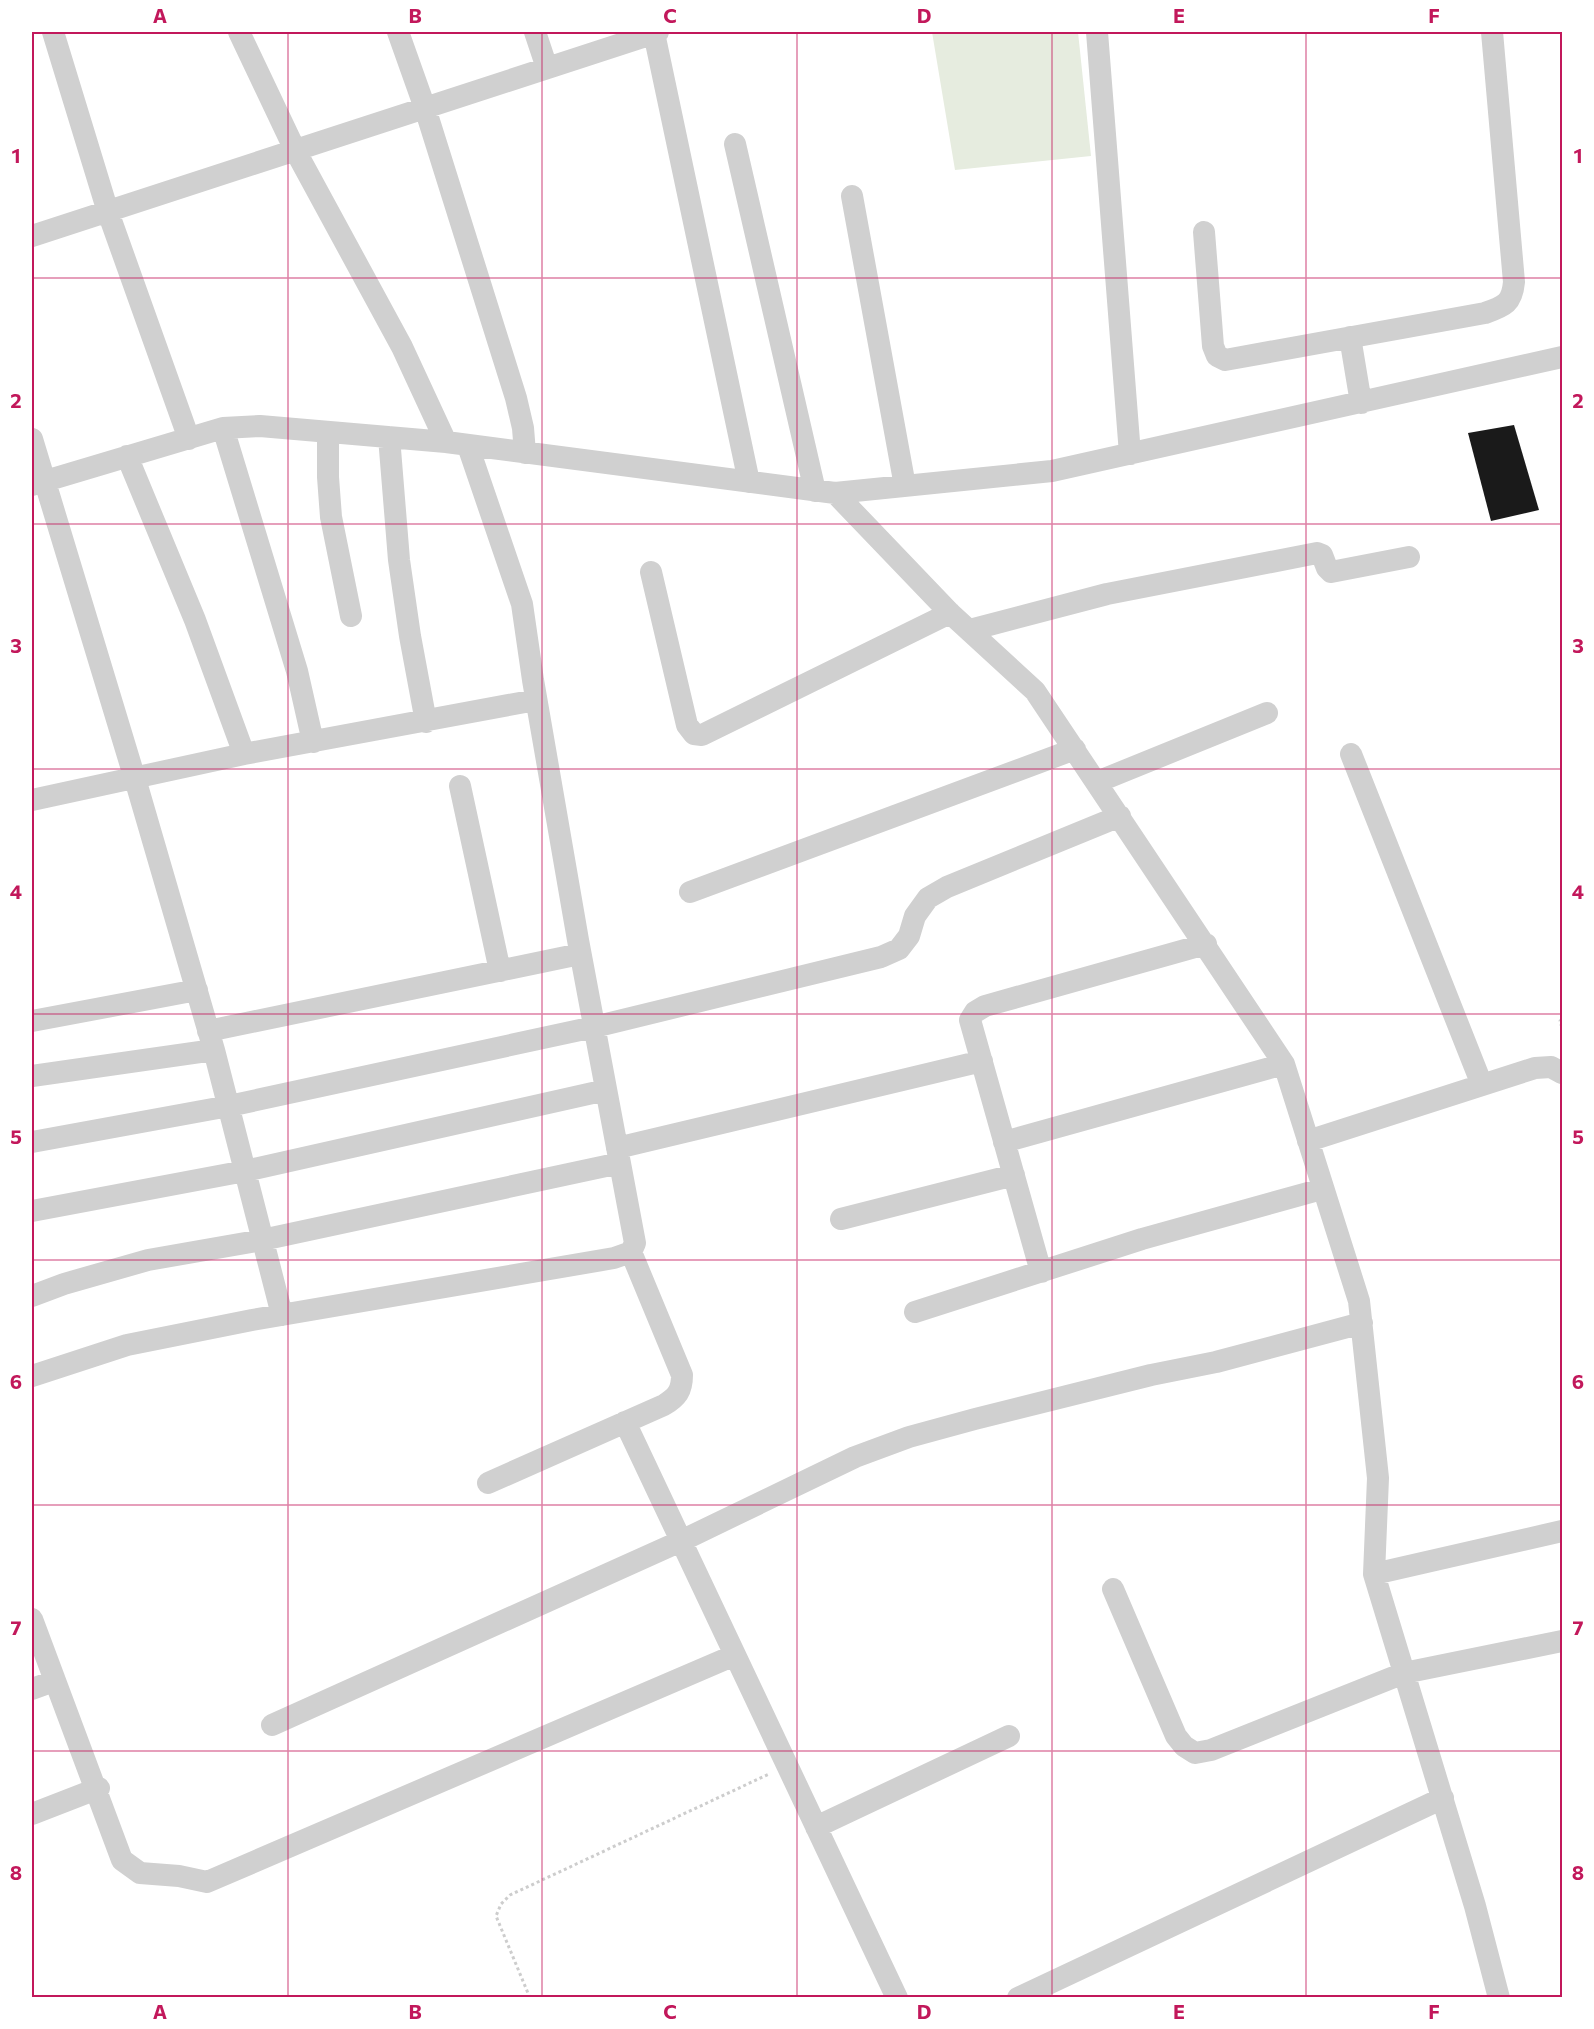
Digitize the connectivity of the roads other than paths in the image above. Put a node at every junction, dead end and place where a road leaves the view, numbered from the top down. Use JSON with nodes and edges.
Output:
{"nodes":[{"id":1,"x":53,"y":32,"type":"edge"},
{"id":2,"x":238,"y":32,"type":"edge"},
{"id":3,"x":398,"y":32,"type":"edge"},
{"id":4,"x":535,"y":32,"type":"edge"},
{"id":5,"x":656,"y":32,"type":"edge"},
{"id":6,"x":1097,"y":32,"type":"edge"},
{"id":7,"x":1492,"y":32,"type":"edge"},
{"id":8,"x":547,"y":68,"type":"junction"},
{"id":9,"x":425,"y":108,"type":"junction"},
{"id":10,"x":735,"y":144,"type":"dead end"},
{"id":11,"x":295,"y":150,"type":"junction"},
{"id":12,"x":852,"y":195,"type":"dead end"},
{"id":13,"x":108,"y":212,"type":"junction"},
{"id":14,"x":1204,"y":232,"type":"dead end"},
{"id":15,"x":32,"y":236,"type":"edge"},
{"id":16,"x":1350,"y":337,"type":"junction"},
{"id":17,"x":1563,"y":357,"type":"edge"},
{"id":18,"x":1361,"y":402,"type":"junction"},
{"id":19,"x":223,"y":428,"type":"junction"},
{"id":20,"x":328,"y":432,"type":"junction"},
{"id":21,"x":389,"y":437,"type":"junction"},
{"id":22,"x":32,"y":439,"type":"edge"},
{"id":23,"x":189,"y":439,"type":"junction"},
{"id":24,"x":457,"y":443,"type":"junction"},
{"id":25,"x":525,"y":453,"type":"junction"},
{"id":26,"x":1130,"y":454,"type":"junction"},
{"id":27,"x":127,"y":456,"type":"junction"},
{"id":28,"x":749,"y":482,"type":"junction"},
{"id":29,"x":38,"y":483,"type":"edge"},
{"id":30,"x":904,"y":486,"type":"junction"},
{"id":31,"x":825,"y":492,"type":"junction"},
{"id":32,"x":1409,"y":557,"type":"dead end"},
{"id":33,"x":651,"y":572,"type":"dead end"},
{"id":34,"x":950,"y":612,"type":"junction"},
{"id":35,"x":351,"y":616,"type":"dead end"},
{"id":36,"x":970,"y":630,"type":"junction"},
{"id":37,"x":536,"y":700,"type":"junction"},
{"id":38,"x":1268,"y":712,"type":"dead end"},
{"id":39,"x":426,"y":722,"type":"junction"},
{"id":40,"x":313,"y":742,"type":"junction"},
{"id":41,"x":1075,"y":749,"type":"junction"},
{"id":42,"x":244,"y":754,"type":"junction"},
{"id":43,"x":1351,"y":754,"type":"dead end"},
{"id":44,"x":135,"y":778,"type":"junction"},
{"id":45,"x":1096,"y":782,"type":"junction"},
{"id":46,"x":460,"y":786,"type":"dead end"},
{"id":47,"x":32,"y":800,"type":"edge"},
{"id":48,"x":1120,"y":816,"type":"junction"},
{"id":49,"x":690,"y":892,"type":"dead end"},
{"id":50,"x":1206,"y":944,"type":"junction"},
{"id":51,"x":580,"y":954,"type":"junction"},
{"id":52,"x":500,"y":971,"type":"junction"},
{"id":53,"x":197,"y":990,"type":"junction"},
{"id":54,"x":32,"y":1021,"type":"edge"},
{"id":55,"x":594,"y":1027,"type":"junction"},
{"id":56,"x":211,"y":1040,"type":"junction"},
{"id":57,"x":982,"y":1061,"type":"junction"},
{"id":58,"x":1284,"y":1064,"type":"junction"},
{"id":59,"x":1563,"y":1073,"type":"edge"},
{"id":60,"x":32,"y":1076,"type":"edge"},
{"id":61,"x":1482,"y":1085,"type":"junction"},
{"id":62,"x":606,"y":1090,"type":"junction"},
{"id":63,"x":229,"y":1106,"type":"junction"},
{"id":64,"x":1308,"y":1141,"type":"junction"},
{"id":65,"x":32,"y":1142,"type":"edge"},
{"id":66,"x":1004,"y":1142,"type":"junction"},
{"id":67,"x":619,"y":1156,"type":"junction"},
{"id":68,"x":245,"y":1171,"type":"junction"},
{"id":69,"x":1014,"y":1174,"type":"junction"},
{"id":70,"x":1322,"y":1189,"type":"junction"},
{"id":71,"x":32,"y":1211,"type":"edge"},
{"id":72,"x":841,"y":1219,"type":"dead end"},
{"id":73,"x":262,"y":1240,"type":"junction"},
{"id":74,"x":631,"y":1252,"type":"junction"},
{"id":75,"x":1041,"y":1272,"type":"junction"},
{"id":76,"x":32,"y":1296,"type":"edge"},
{"id":77,"x":915,"y":1312,"type":"dead end"},
{"id":78,"x":282,"y":1315,"type":"junction"},
{"id":79,"x":1362,"y":1323,"type":"junction"},
{"id":80,"x":32,"y":1376,"type":"edge"},
{"id":81,"x":625,"y":1422,"type":"junction"},
{"id":82,"x":488,"y":1483,"type":"dead end"},
{"id":83,"x":1563,"y":1531,"type":"edge"},
{"id":84,"x":681,"y":1541,"type":"junction"},
{"id":85,"x":1374,"y":1574,"type":"junction"},
{"id":86,"x":1113,"y":1589,"type":"dead end"},
{"id":87,"x":32,"y":1619,"type":"edge"},
{"id":88,"x":1563,"y":1641,"type":"edge"},
{"id":89,"x":735,"y":1655,"type":"junction"},
{"id":90,"x":1404,"y":1673,"type":"junction"},
{"id":91,"x":54,"y":1681,"type":"junction"},
{"id":92,"x":32,"y":1689,"type":"edge"},
{"id":93,"x":272,"y":1725,"type":"dead end"},
{"id":94,"x":1009,"y":1736,"type":"dead end"},
{"id":95,"x":97,"y":1789,"type":"junction"},
{"id":96,"x":1443,"y":1798,"type":"junction"},
{"id":97,"x":32,"y":1814,"type":"edge"},
{"id":98,"x":816,"y":1827,"type":"junction"},
{"id":99,"x":897,"y":1998,"type":"edge"},
{"id":100,"x":1018,"y":1998,"type":"edge"},
{"id":101,"x":1499,"y":1998,"type":"edge"}],
"edges":[{"from":1,"to":13,"type":"street"},
{"from":2,"to":11,"type":"street"},
{"from":3,"to":9,"type":"street"},
{"from":4,"to":8,"type":"street"},
{"from":5,"to":8,"type":"street"},
{"from":5,"to":28,"type":"street"},
{"from":6,"to":26,"type":"street"},
{"from":7,"to":16,"type":"street"},
{"from":8,"to":9,"type":"street"},
{"from":9,"to":11,"type":"street"},
{"from":9,"to":25,"type":"street"},
{"from":10,"to":31,"type":"street"},
{"from":11,"to":13,"type":"street"},
{"from":11,"to":24,"type":"street"},
{"from":12,"to":30,"type":"street"},
{"from":13,"to":15,"type":"street"},
{"from":13,"to":23,"type":"street"},
{"from":14,"to":16,"type":"street"},
{"from":16,"to":18,"type":"street"},
{"from":17,"to":18,"type":"street"},
{"from":18,"to":26,"type":"street"},
{"from":19,"to":20,"type":"street"},
{"from":19,"to":23,"type":"street"},
{"from":19,"to":40,"type":"street"},
{"from":20,"to":21,"type":"street"},
{"from":20,"to":35,"type":"street"},
{"from":21,"to":24,"type":"street"},
{"from":21,"to":39,"type":"street"},
{"from":22,"to":29,"type":"street"},
{"from":23,"to":27,"type":"street"},
{"from":24,"to":25,"type":"street"},
{"from":24,"to":37,"type":"street"},
{"from":25,"to":28,"type":"street"},
{"from":26,"to":30,"type":"street"},
{"from":27,"to":29,"type":"street"},
{"from":27,"to":42,"type":"street"},
{"from":28,"to":31,"type":"street"},
{"from":29,"to":44,"type":"street"},
{"from":30,"to":31,"type":"street"},
{"from":31,"to":34,"type":"street"},
{"from":32,"to":36,"type":"street"},
{"from":33,"to":34,"type":"street"},
{"from":34,"to":36,"type":"street"},
{"from":36,"to":41,"type":"street"},
{"from":37,"to":39,"type":"street"},
{"from":37,"to":51,"type":"street"},
{"from":38,"to":45,"type":"street"},
{"from":39,"to":40,"type":"street"},
{"from":40,"to":42,"type":"street"},
{"from":41,"to":45,"type":"street"},
{"from":41,"to":49,"type":"street"},
{"from":42,"to":44,"type":"street"},
{"from":43,"to":61,"type":"street"},
{"from":44,"to":47,"type":"street"},
{"from":44,"to":53,"type":"street"},
{"from":45,"to":48,"type":"street"},
{"from":46,"to":52,"type":"street"},
{"from":48,"to":50,"type":"street"},
{"from":48,"to":55,"type":"street"},
{"from":50,"to":57,"type":"street"},
{"from":50,"to":58,"type":"street"},
{"from":51,"to":52,"type":"street"},
{"from":51,"to":55,"type":"street"},
{"from":52,"to":56,"type":"street"},
{"from":53,"to":54,"type":"street"},
{"from":53,"to":56,"type":"street"},
{"from":55,"to":62,"type":"street"},
{"from":55,"to":63,"type":"street"},
{"from":56,"to":60,"type":"street"},
{"from":56,"to":63,"type":"street"},
{"from":57,"to":66,"type":"street"},
{"from":57,"to":67,"type":"street"},
{"from":58,"to":64,"type":"street"},
{"from":58,"to":66,"type":"street"},
{"from":59,"to":61,"type":"street"},
{"from":61,"to":64,"type":"street"},
{"from":62,"to":67,"type":"street"},
{"from":62,"to":68,"type":"street"},
{"from":63,"to":65,"type":"street"},
{"from":63,"to":68,"type":"street"},
{"from":64,"to":70,"type":"street"},
{"from":66,"to":69,"type":"street"},
{"from":67,"to":73,"type":"street"},
{"from":67,"to":74,"type":"street"},
{"from":68,"to":71,"type":"street"},
{"from":68,"to":73,"type":"street"},
{"from":69,"to":72,"type":"street"},
{"from":69,"to":75,"type":"street"},
{"from":70,"to":75,"type":"street"},
{"from":70,"to":79,"type":"street"},
{"from":73,"to":76,"type":"street"},
{"from":73,"to":78,"type":"street"},
{"from":74,"to":78,"type":"street"},
{"from":74,"to":81,"type":"street"},
{"from":75,"to":77,"type":"street"},
{"from":78,"to":80,"type":"street"},
{"from":79,"to":84,"type":"street"},
{"from":79,"to":85,"type":"street"},
{"from":81,"to":82,"type":"street"},
{"from":81,"to":84,"type":"street"},
{"from":83,"to":85,"type":"street"},
{"from":84,"to":89,"type":"street"},
{"from":84,"to":93,"type":"street"},
{"from":85,"to":90,"type":"street"},
{"from":86,"to":90,"type":"street"},
{"from":87,"to":91,"type":"street"},
{"from":88,"to":90,"type":"street"},
{"from":89,"to":95,"type":"street"},
{"from":89,"to":98,"type":"street"},
{"from":90,"to":96,"type":"street"},
{"from":91,"to":92,"type":"street"},
{"from":91,"to":95,"type":"street"},
{"from":94,"to":98,"type":"street"},
{"from":95,"to":97,"type":"street"},
{"from":96,"to":100,"type":"street"},
{"from":96,"to":101,"type":"street"},
{"from":98,"to":99,"type":"street"}]}
